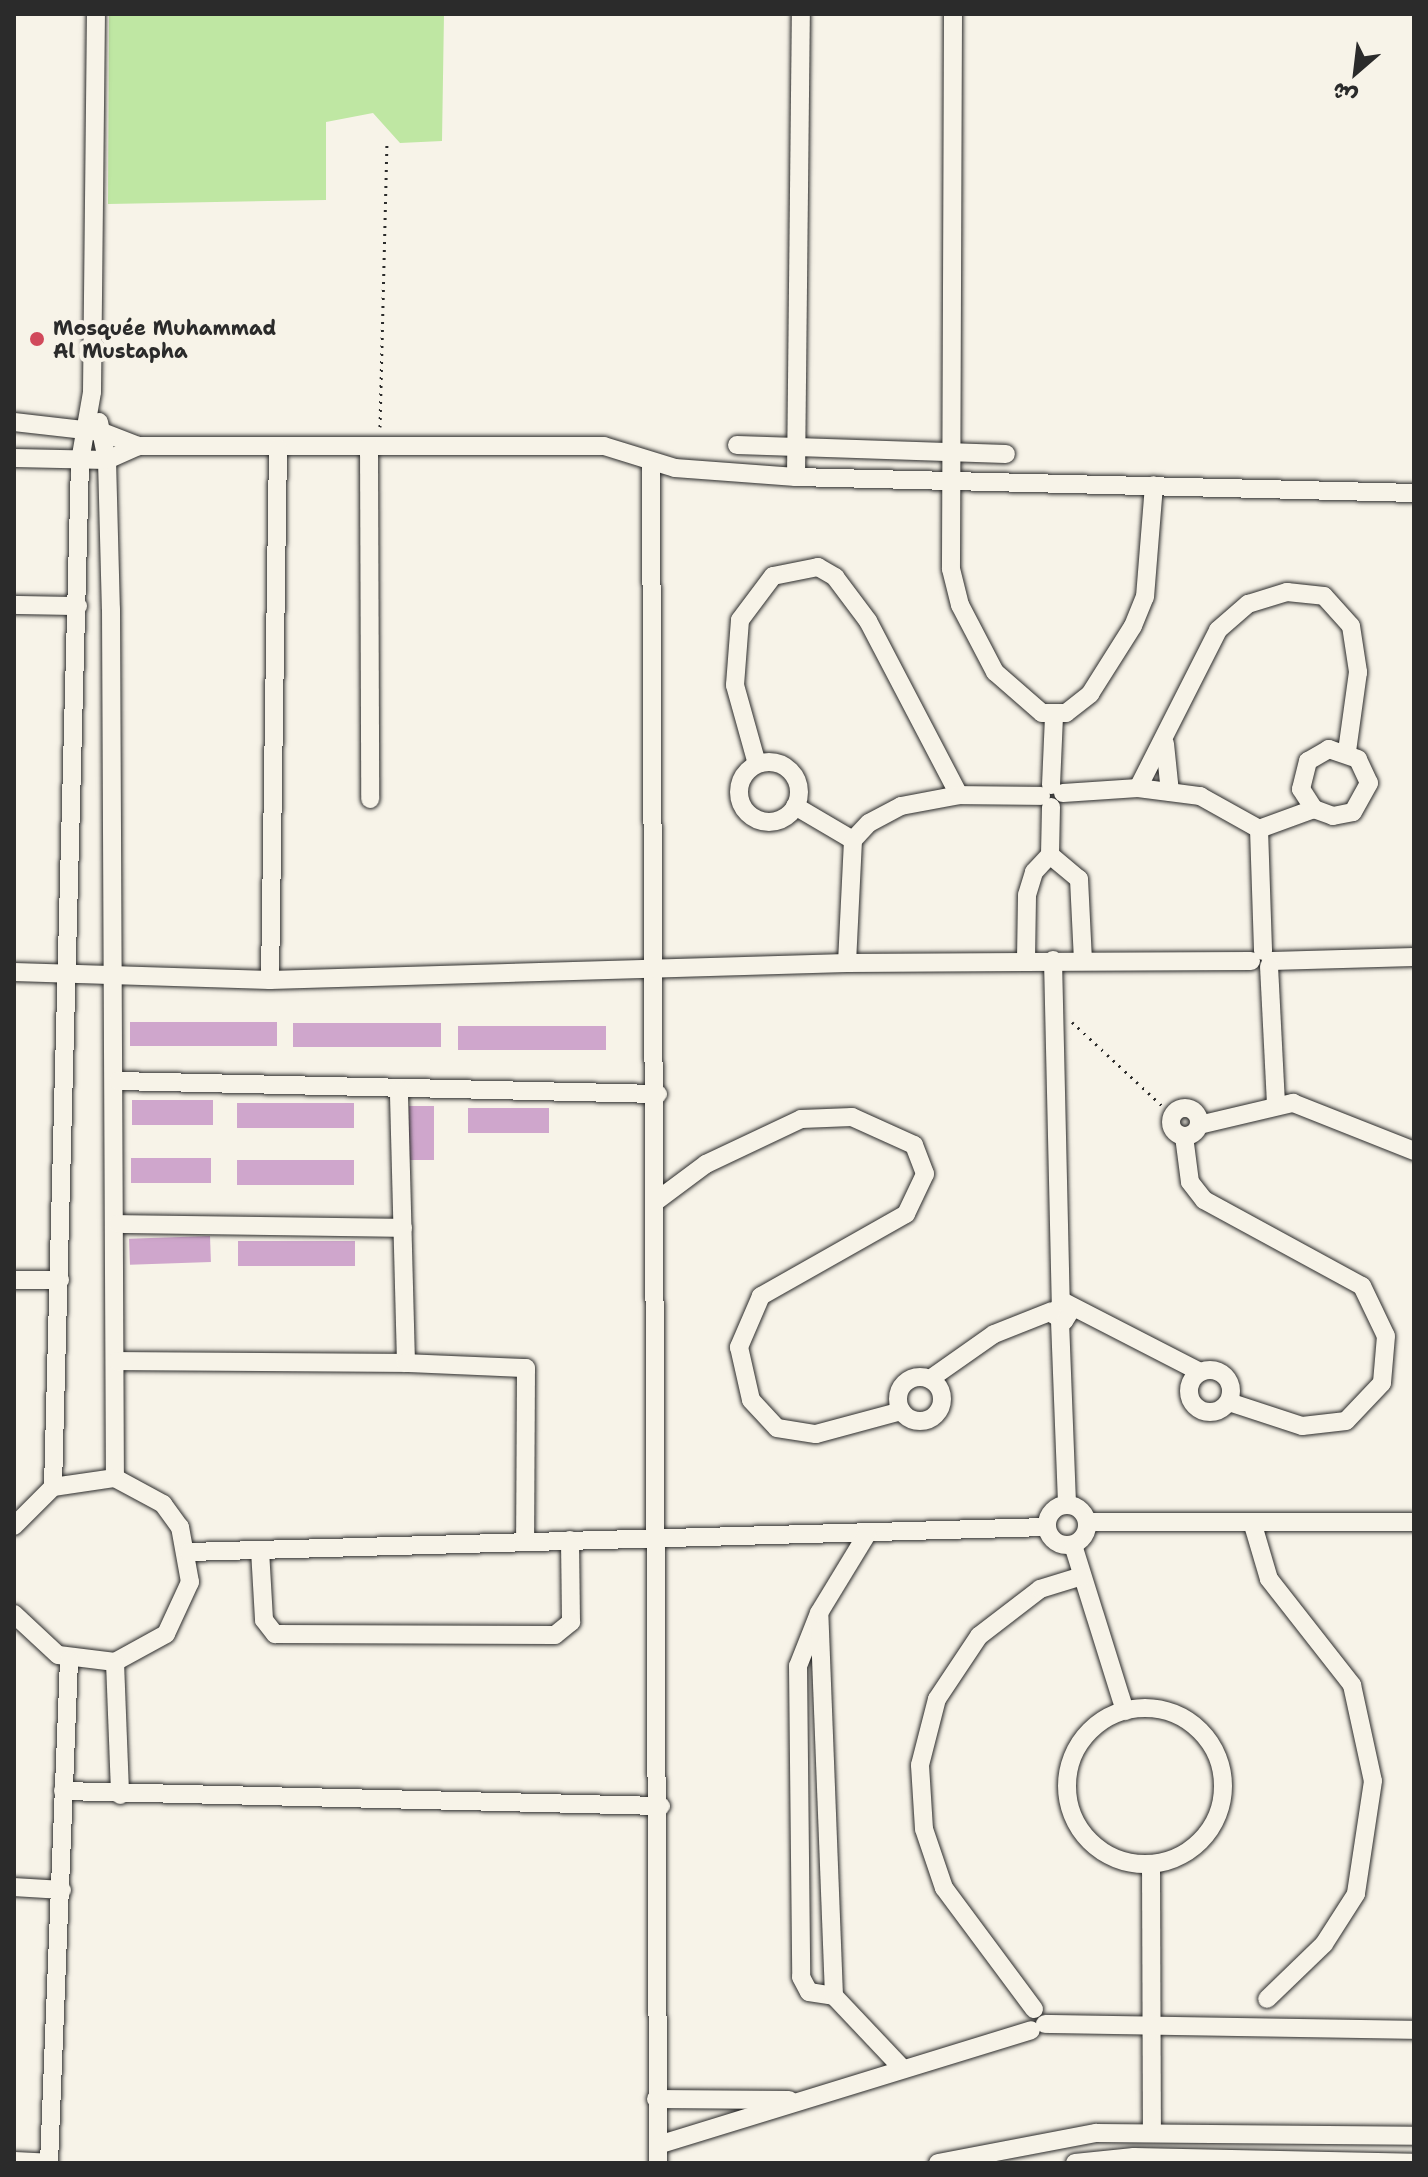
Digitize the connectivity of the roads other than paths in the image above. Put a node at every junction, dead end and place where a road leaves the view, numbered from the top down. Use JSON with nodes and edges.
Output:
{"nodes":[{"id":1,"x":96,"y":14,"type":"edge"},
{"id":2,"x":801,"y":14,"type":"edge"},
{"id":3,"x":953,"y":14,"type":"edge"},
{"id":4,"x":14,"y":422,"type":"edge"},
{"id":5,"x":92,"y":431,"type":"junction"},
{"id":6,"x":737,"y":445,"type":"dead end"},
{"id":7,"x":139,"y":446,"type":"junction"},
{"id":8,"x":374,"y":446,"type":"junction"},
{"id":9,"x":794,"y":447,"type":"junction"},
{"id":10,"x":278,"y":448,"type":"junction"},
{"id":11,"x":949,"y":452,"type":"junction"},
{"id":12,"x":1006,"y":454,"type":"dead end"},
{"id":13,"x":14,"y":458,"type":"edge"},
{"id":14,"x":107,"y":460,"type":"junction"},
{"id":15,"x":80,"y":461,"type":"junction"},
{"id":16,"x":651,"y":463,"type":"junction"},
{"id":17,"x":796,"y":477,"type":"junction"},
{"id":18,"x":950,"y":480,"type":"junction"},
{"id":19,"x":1154,"y":485,"type":"junction"},
{"id":20,"x":1414,"y":493,"type":"edge"},
{"id":21,"x":14,"y":605,"type":"edge"},
{"id":22,"x":78,"y":606,"type":"junction"},
{"id":23,"x":1054,"y":717,"type":"junction"},
{"id":24,"x":1165,"y":744,"type":"junction"},
{"id":25,"x":1347,"y":751,"type":"junction"},
{"id":26,"x":757,"y":764,"type":"junction"},
{"id":27,"x":1138,"y":788,"type":"junction"},
{"id":28,"x":1170,"y":792,"type":"junction"},
{"id":29,"x":959,"y":795,"type":"junction"},
{"id":30,"x":1052,"y":795,"type":"junction"},
{"id":31,"x":370,"y":799,"type":"dead end"},
{"id":32,"x":795,"y":806,"type":"junction"},
{"id":33,"x":1314,"y":809,"type":"junction"},
{"id":34,"x":1259,"y":829,"type":"junction"},
{"id":35,"x":853,"y":840,"type":"junction"},
{"id":36,"x":1050,"y":855,"type":"junction"},
{"id":37,"x":1414,"y":957,"type":"edge"},
{"id":38,"x":1026,"y":960,"type":"junction"},
{"id":39,"x":1053,"y":960,"type":"junction"},
{"id":40,"x":1263,"y":960,"type":"junction"},
{"id":41,"x":1083,"y":961,"type":"junction"},
{"id":42,"x":847,"y":963,"type":"junction"},
{"id":43,"x":14,"y":972,"type":"edge"},
{"id":44,"x":653,"y":972,"type":"junction"},
{"id":45,"x":66,"y":974,"type":"junction"},
{"id":46,"x":116,"y":976,"type":"junction"},
{"id":47,"x":270,"y":980,"type":"junction"},
{"id":48,"x":118,"y":1081,"type":"junction"},
{"id":49,"x":399,"y":1089,"type":"junction"},
{"id":50,"x":658,"y":1094,"type":"junction"},
{"id":51,"x":1276,"y":1103,"type":"junction"},
{"id":52,"x":1172,"y":1115,"type":"road end"},
{"id":53,"x":1192,"y":1130,"type":"junction"},
{"id":54,"x":1414,"y":1151,"type":"edge"},
{"id":55,"x":655,"y":1202,"type":"junction"},
{"id":56,"x":118,"y":1224,"type":"junction"},
{"id":57,"x":403,"y":1228,"type":"junction"},
{"id":58,"x":14,"y":1280,"type":"edge"},
{"id":59,"x":60,"y":1280,"type":"junction"},
{"id":60,"x":1061,"y":1311,"type":"junction"},
{"id":61,"x":117,"y":1361,"type":"junction"},
{"id":62,"x":406,"y":1363,"type":"junction"},
{"id":63,"x":1200,"y":1372,"type":"junction"},
{"id":64,"x":930,"y":1379,"type":"junction"},
{"id":65,"x":1229,"y":1402,"type":"junction"},
{"id":66,"x":901,"y":1411,"type":"junction"},
{"id":67,"x":115,"y":1478,"type":"junction"},
{"id":68,"x":53,"y":1487,"type":"junction"},
{"id":69,"x":1067,"y":1505,"type":"junction"},
{"id":70,"x":1087,"y":1522,"type":"junction"},
{"id":71,"x":1414,"y":1522,"type":"edge"},
{"id":72,"x":1253,"y":1525,"type":"junction"},
{"id":73,"x":14,"y":1526,"type":"edge"},
{"id":74,"x":1047,"y":1527,"type":"junction"},
{"id":75,"x":867,"y":1534,"type":"junction"},
{"id":76,"x":661,"y":1537,"type":"junction"},
{"id":77,"x":570,"y":1540,"type":"junction"},
{"id":78,"x":525,"y":1542,"type":"junction"},
{"id":79,"x":1073,"y":1545,"type":"junction"},
{"id":80,"x":260,"y":1550,"type":"junction"},
{"id":81,"x":189,"y":1552,"type":"junction"},
{"id":82,"x":1082,"y":1576,"type":"junction"},
{"id":83,"x":819,"y":1613,"type":"junction"},
{"id":84,"x":14,"y":1614,"type":"edge"},
{"id":85,"x":69,"y":1660,"type":"junction"},
{"id":86,"x":115,"y":1662,"type":"junction"},
{"id":87,"x":1125,"y":1711,"type":"junction"},
{"id":88,"x":63,"y":1791,"type":"junction"},
{"id":89,"x":120,"y":1795,"type":"junction"},
{"id":90,"x":826,"y":1800,"type":"junction"},
{"id":91,"x":800,"y":1802,"type":"junction"},
{"id":92,"x":661,"y":1806,"type":"junction"},
{"id":93,"x":827,"y":1831,"type":"junction"},
{"id":94,"x":800,"y":1832,"type":"junction"},
{"id":95,"x":1151,"y":1864,"type":"junction"},
{"id":96,"x":14,"y":1887,"type":"edge"},
{"id":97,"x":62,"y":1890,"type":"junction"},
{"id":98,"x":834,"y":1996,"type":"junction"},
{"id":99,"x":1267,"y":1999,"type":"dead end"},
{"id":100,"x":1036,"y":2021,"type":"junction"},
{"id":101,"x":1152,"y":2023,"type":"junction"},
{"id":102,"x":1414,"y":2030,"type":"edge"},
{"id":103,"x":903,"y":2069,"type":"junction"},
{"id":104,"x":656,"y":2099,"type":"junction"},
{"id":105,"x":789,"y":2100,"type":"junction"},
{"id":106,"x":1152,"y":2131,"type":"junction"},
{"id":107,"x":1414,"y":2136,"type":"edge"},
{"id":108,"x":658,"y":2154,"type":"edge"},
{"id":109,"x":987,"y":2156,"type":"edge"},
{"id":110,"x":14,"y":2161,"type":"edge"},
{"id":111,"x":49,"y":2163,"type":"edge"},
{"id":112,"x":938,"y":2163,"type":"edge"},
{"id":113,"x":1075,"y":2163,"type":"edge"},
{"id":114,"x":1414,"y":2163,"type":"edge"}],
"edges":[{"from":1,"to":5,"type":"street"},
{"from":2,"to":9,"type":"street"},
{"from":3,"to":11,"type":"street"},
{"from":4,"to":5,"type":"street"},
{"from":5,"to":7,"type":"street"},
{"from":5,"to":14,"type":"street"},
{"from":5,"to":15,"type":"street"},
{"from":6,"to":9,"type":"street"},
{"from":7,"to":10,"type":"street"},
{"from":7,"to":14,"type":"street"},
{"from":8,"to":10,"type":"street"},
{"from":8,"to":16,"type":"street"},
{"from":8,"to":31,"type":"street"},
{"from":9,"to":11,"type":"street"},
{"from":9,"to":17,"type":"street"},
{"from":10,"to":47,"type":"street"},
{"from":11,"to":12,"type":"street"},
{"from":11,"to":18,"type":"street"},
{"from":13,"to":15,"type":"street"},
{"from":14,"to":15,"type":"street"},
{"from":14,"to":46,"type":"street"},
{"from":15,"to":22,"type":"street"},
{"from":16,"to":17,"type":"street"},
{"from":16,"to":44,"type":"street"},
{"from":17,"to":18,"type":"street"},
{"from":18,"to":19,"type":"street"},
{"from":18,"to":23,"type":"street"},
{"from":19,"to":20,"type":"street"},
{"from":19,"to":23,"type":"street"},
{"from":21,"to":22,"type":"street"},
{"from":22,"to":45,"type":"street"},
{"from":23,"to":30,"type":"street"},
{"from":24,"to":25,"type":"street"},
{"from":24,"to":27,"type":"street"},
{"from":24,"to":28,"type":"street"},
{"from":25,"to":33,"type":"street"},
{"from":25,"to":33,"type":"street"},
{"from":26,"to":29,"type":"street"},
{"from":26,"to":32,"type":"street"},
{"from":26,"to":32,"type":"street"},
{"from":27,"to":28,"type":"street"},
{"from":27,"to":30,"type":"street"},
{"from":28,"to":34,"type":"street"},
{"from":29,"to":30,"type":"street"},
{"from":29,"to":35,"type":"street"},
{"from":30,"to":36,"type":"street"},
{"from":32,"to":35,"type":"street"},
{"from":33,"to":34,"type":"street"},
{"from":34,"to":40,"type":"street"},
{"from":35,"to":42,"type":"street"},
{"from":36,"to":38,"type":"street"},
{"from":36,"to":41,"type":"street"},
{"from":37,"to":40,"type":"street"},
{"from":38,"to":39,"type":"street"},
{"from":38,"to":42,"type":"street"},
{"from":39,"to":41,"type":"street"},
{"from":39,"to":60,"type":"street"},
{"from":40,"to":41,"type":"street"},
{"from":40,"to":51,"type":"street"},
{"from":42,"to":44,"type":"street"},
{"from":43,"to":45,"type":"street"},
{"from":44,"to":47,"type":"street"},
{"from":44,"to":50,"type":"street"},
{"from":45,"to":46,"type":"street"},
{"from":45,"to":59,"type":"street"},
{"from":46,"to":47,"type":"street"},
{"from":46,"to":48,"type":"street"},
{"from":48,"to":49,"type":"street"},
{"from":48,"to":56,"type":"street"},
{"from":49,"to":50,"type":"street"},
{"from":49,"to":57,"type":"street"},
{"from":50,"to":55,"type":"street"},
{"from":51,"to":53,"type":"street"},
{"from":51,"to":54,"type":"street"},
{"from":52,"to":53,"type":"street"},
{"from":53,"to":65,"type":"street"},
{"from":55,"to":66,"type":"street"},
{"from":55,"to":76,"type":"street"},
{"from":56,"to":57,"type":"street"},
{"from":56,"to":61,"type":"street"},
{"from":57,"to":62,"type":"street"},
{"from":58,"to":59,"type":"street"},
{"from":59,"to":68,"type":"street"},
{"from":60,"to":63,"type":"street"},
{"from":60,"to":64,"type":"street"},
{"from":60,"to":69,"type":"street"},
{"from":61,"to":62,"type":"street"},
{"from":61,"to":67,"type":"street"},
{"from":62,"to":78,"type":"street"},
{"from":63,"to":65,"type":"street"},
{"from":63,"to":65,"type":"street"},
{"from":64,"to":66,"type":"street"},
{"from":64,"to":66,"type":"street"},
{"from":67,"to":68,"type":"street"},
{"from":67,"to":81,"type":"street"},
{"from":68,"to":73,"type":"street"},
{"from":69,"to":70,"type":"street"},
{"from":69,"to":74,"type":"street"},
{"from":70,"to":72,"type":"street"},
{"from":70,"to":79,"type":"street"},
{"from":71,"to":72,"type":"street"},
{"from":72,"to":99,"type":"street"},
{"from":74,"to":75,"type":"street"},
{"from":74,"to":79,"type":"street"},
{"from":75,"to":76,"type":"street"},
{"from":75,"to":83,"type":"street"},
{"from":76,"to":77,"type":"street"},
{"from":76,"to":92,"type":"street"},
{"from":77,"to":78,"type":"street"},
{"from":77,"to":80,"type":"street"},
{"from":78,"to":80,"type":"street"},
{"from":79,"to":82,"type":"street"},
{"from":80,"to":81,"type":"street"},
{"from":81,"to":86,"type":"street"},
{"from":82,"to":87,"type":"street"},
{"from":82,"to":100,"type":"street"},
{"from":83,"to":90,"type":"street"},
{"from":83,"to":91,"type":"street"},
{"from":84,"to":85,"type":"street"},
{"from":85,"to":86,"type":"street"},
{"from":85,"to":88,"type":"street"},
{"from":86,"to":89,"type":"street"},
{"from":87,"to":95,"type":"street"},
{"from":87,"to":95,"type":"street"},
{"from":88,"to":89,"type":"street"},
{"from":88,"to":97,"type":"street"},
{"from":89,"to":92,"type":"street"},
{"from":90,"to":91,"type":"street"},
{"from":90,"to":93,"type":"street"},
{"from":91,"to":94,"type":"street"},
{"from":92,"to":104,"type":"street"},
{"from":93,"to":94,"type":"street"},
{"from":93,"to":98,"type":"street"},
{"from":94,"to":98,"type":"street"},
{"from":95,"to":101,"type":"street"},
{"from":96,"to":97,"type":"street"},
{"from":97,"to":111,"type":"street"},
{"from":98,"to":103,"type":"street"},
{"from":100,"to":101,"type":"street"},
{"from":100,"to":103,"type":"street"},
{"from":101,"to":102,"type":"street"},
{"from":101,"to":106,"type":"street"},
{"from":103,"to":105,"type":"street"},
{"from":104,"to":105,"type":"street"},
{"from":104,"to":108,"type":"street"},
{"from":105,"to":108,"type":"street"},
{"from":106,"to":107,"type":"street"},
{"from":106,"to":109,"type":"street"},
{"from":109,"to":112,"type":"street"},
{"from":110,"to":111,"type":"street"},
{"from":113,"to":114,"type":"street"}]}
